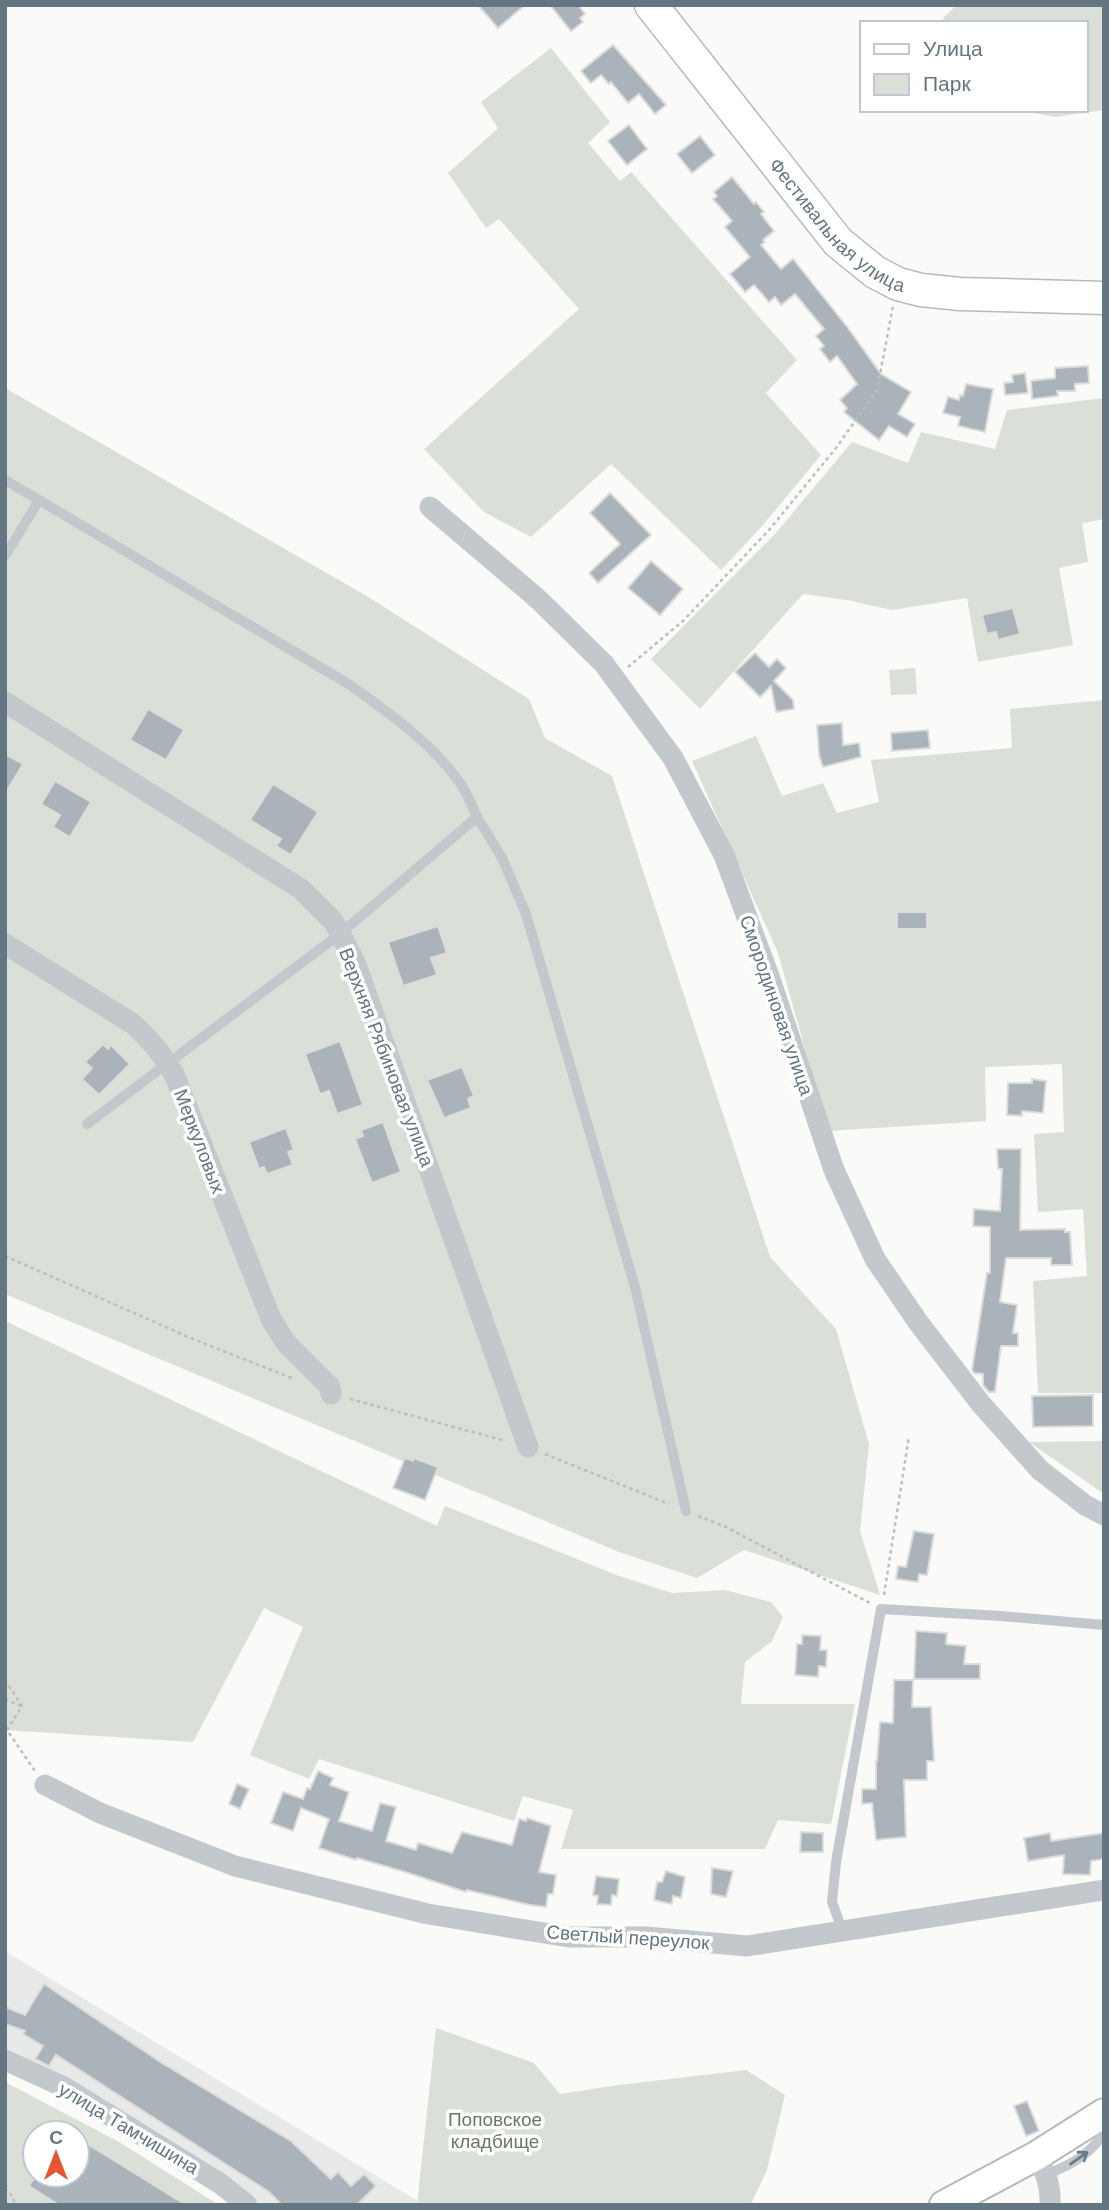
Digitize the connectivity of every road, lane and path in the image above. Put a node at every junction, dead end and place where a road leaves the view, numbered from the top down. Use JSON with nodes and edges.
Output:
{"nodes":[{"id":1,"x":662,"y":10,"type":"edge"},
{"id":2,"x":898,"y":284,"type":"junction"},
{"id":3,"x":1104,"y":298,"type":"edge"},
{"id":4,"x":5,"y":480,"type":"edge"},
{"id":5,"x":39,"y":500,"type":"junction"},
{"id":6,"x":430,"y":507,"type":"dead end"},
{"id":7,"x":5,"y":556,"type":"edge"},
{"id":8,"x":615,"y":678,"type":"junction"},
{"id":9,"x":5,"y":702,"type":"edge"},
{"id":10,"x":477,"y":817,"type":"junction"},
{"id":11,"x":340,"y":934,"type":"junction"},
{"id":12,"x":5,"y":944,"type":"edge"},
{"id":13,"x":169,"y":1065,"type":"junction"},
{"id":14,"x":87,"y":1124,"type":"dead end"},
{"id":15,"x":5,"y":1256,"type":"edge"},
{"id":16,"x":293,"y":1379,"type":"dead end"},
{"id":17,"x":331,"y":1394,"type":"joint"},
{"id":18,"x":909,"y":1436,"type":"dead end"},
{"id":19,"x":528,"y":1447,"type":"junction"},
{"id":20,"x":687,"y":1511,"type":"junction"},
{"id":21,"x":1104,"y":1516,"type":"edge"},
{"id":22,"x":881,"y":1609,"type":"junction"},
{"id":23,"x":1104,"y":1625,"type":"edge"},
{"id":24,"x":5,"y":1680,"type":"edge"},
{"id":25,"x":5,"y":1699,"type":"edge"},
{"id":26,"x":22,"y":1706,"type":"junction"},
{"id":27,"x":45,"y":1785,"type":"joint"},
{"id":28,"x":1104,"y":1889,"type":"edge"},
{"id":29,"x":843,"y":1932,"type":"junction"},
{"id":30,"x":5,"y":2060,"type":"edge"},
{"id":31,"x":1104,"y":2113,"type":"edge"},
{"id":32,"x":1104,"y":2133,"type":"edge"},
{"id":33,"x":1041,"y":2165,"type":"junction"},
{"id":34,"x":5,"y":2188,"type":"edge"},
{"id":35,"x":15,"y":2205,"type":"edge"},
{"id":36,"x":247,"y":2205,"type":"edge"},
{"id":37,"x":944,"y":2205,"type":"edge"},
{"id":38,"x":1050,"y":2205,"type":"edge"}],
"edges":[{"from":1,"to":2,"type":"main road","name":"Фестивальная улица"},
{"from":2,"to":3,"type":"main road","name":"Фестивальная улица"},
{"from":2,"to":8,"type":"path"},
{"from":4,"to":5,"type":"lane"},
{"from":5,"to":7,"type":"lane"},
{"from":5,"to":10,"type":"lane"},
{"from":6,"to":8,"type":"street","name":"Смородиновая улица"},
{"from":8,"to":21,"type":"street","name":"Смородиновая улица"},
{"from":9,"to":11,"type":"street","name":"Верхняя Рябиновая улица"},
{"from":10,"to":11,"type":"lane"},
{"from":10,"to":20,"type":"lane"},
{"from":11,"to":13,"type":"lane"},
{"from":11,"to":19,"type":"street","name":"Верхняя Рябиновая улица"},
{"from":12,"to":13,"type":"street","name":"Меркуловых"},
{"from":13,"to":14,"type":"lane"},
{"from":13,"to":17,"type":"street","name":"Меркуловых"},
{"from":15,"to":16,"type":"path"},
{"from":17,"to":19,"type":"path"},
{"from":18,"to":22,"type":"path"},
{"from":19,"to":20,"type":"path"},
{"from":20,"to":22,"type":"path"},
{"from":22,"to":23,"type":"lane"},
{"from":22,"to":29,"type":"lane"},
{"from":24,"to":26,"type":"path"},
{"from":25,"to":26,"type":"path"},
{"from":26,"to":27,"type":"path"},
{"from":27,"to":29,"type":"street","name":"Светлый переулок"},
{"from":28,"to":29,"type":"street","name":"Светлый переулок"},
{"from":30,"to":36,"type":"street","name":"улица Тамчишина"},
{"from":31,"to":33,"type":"street"},
{"from":33,"to":32,"type":"lane","one_way":true},
{"from":33,"to":37,"type":"street"},
{"from":33,"to":38,"type":"street"},
{"from":34,"to":35,"type":"path"}]}
